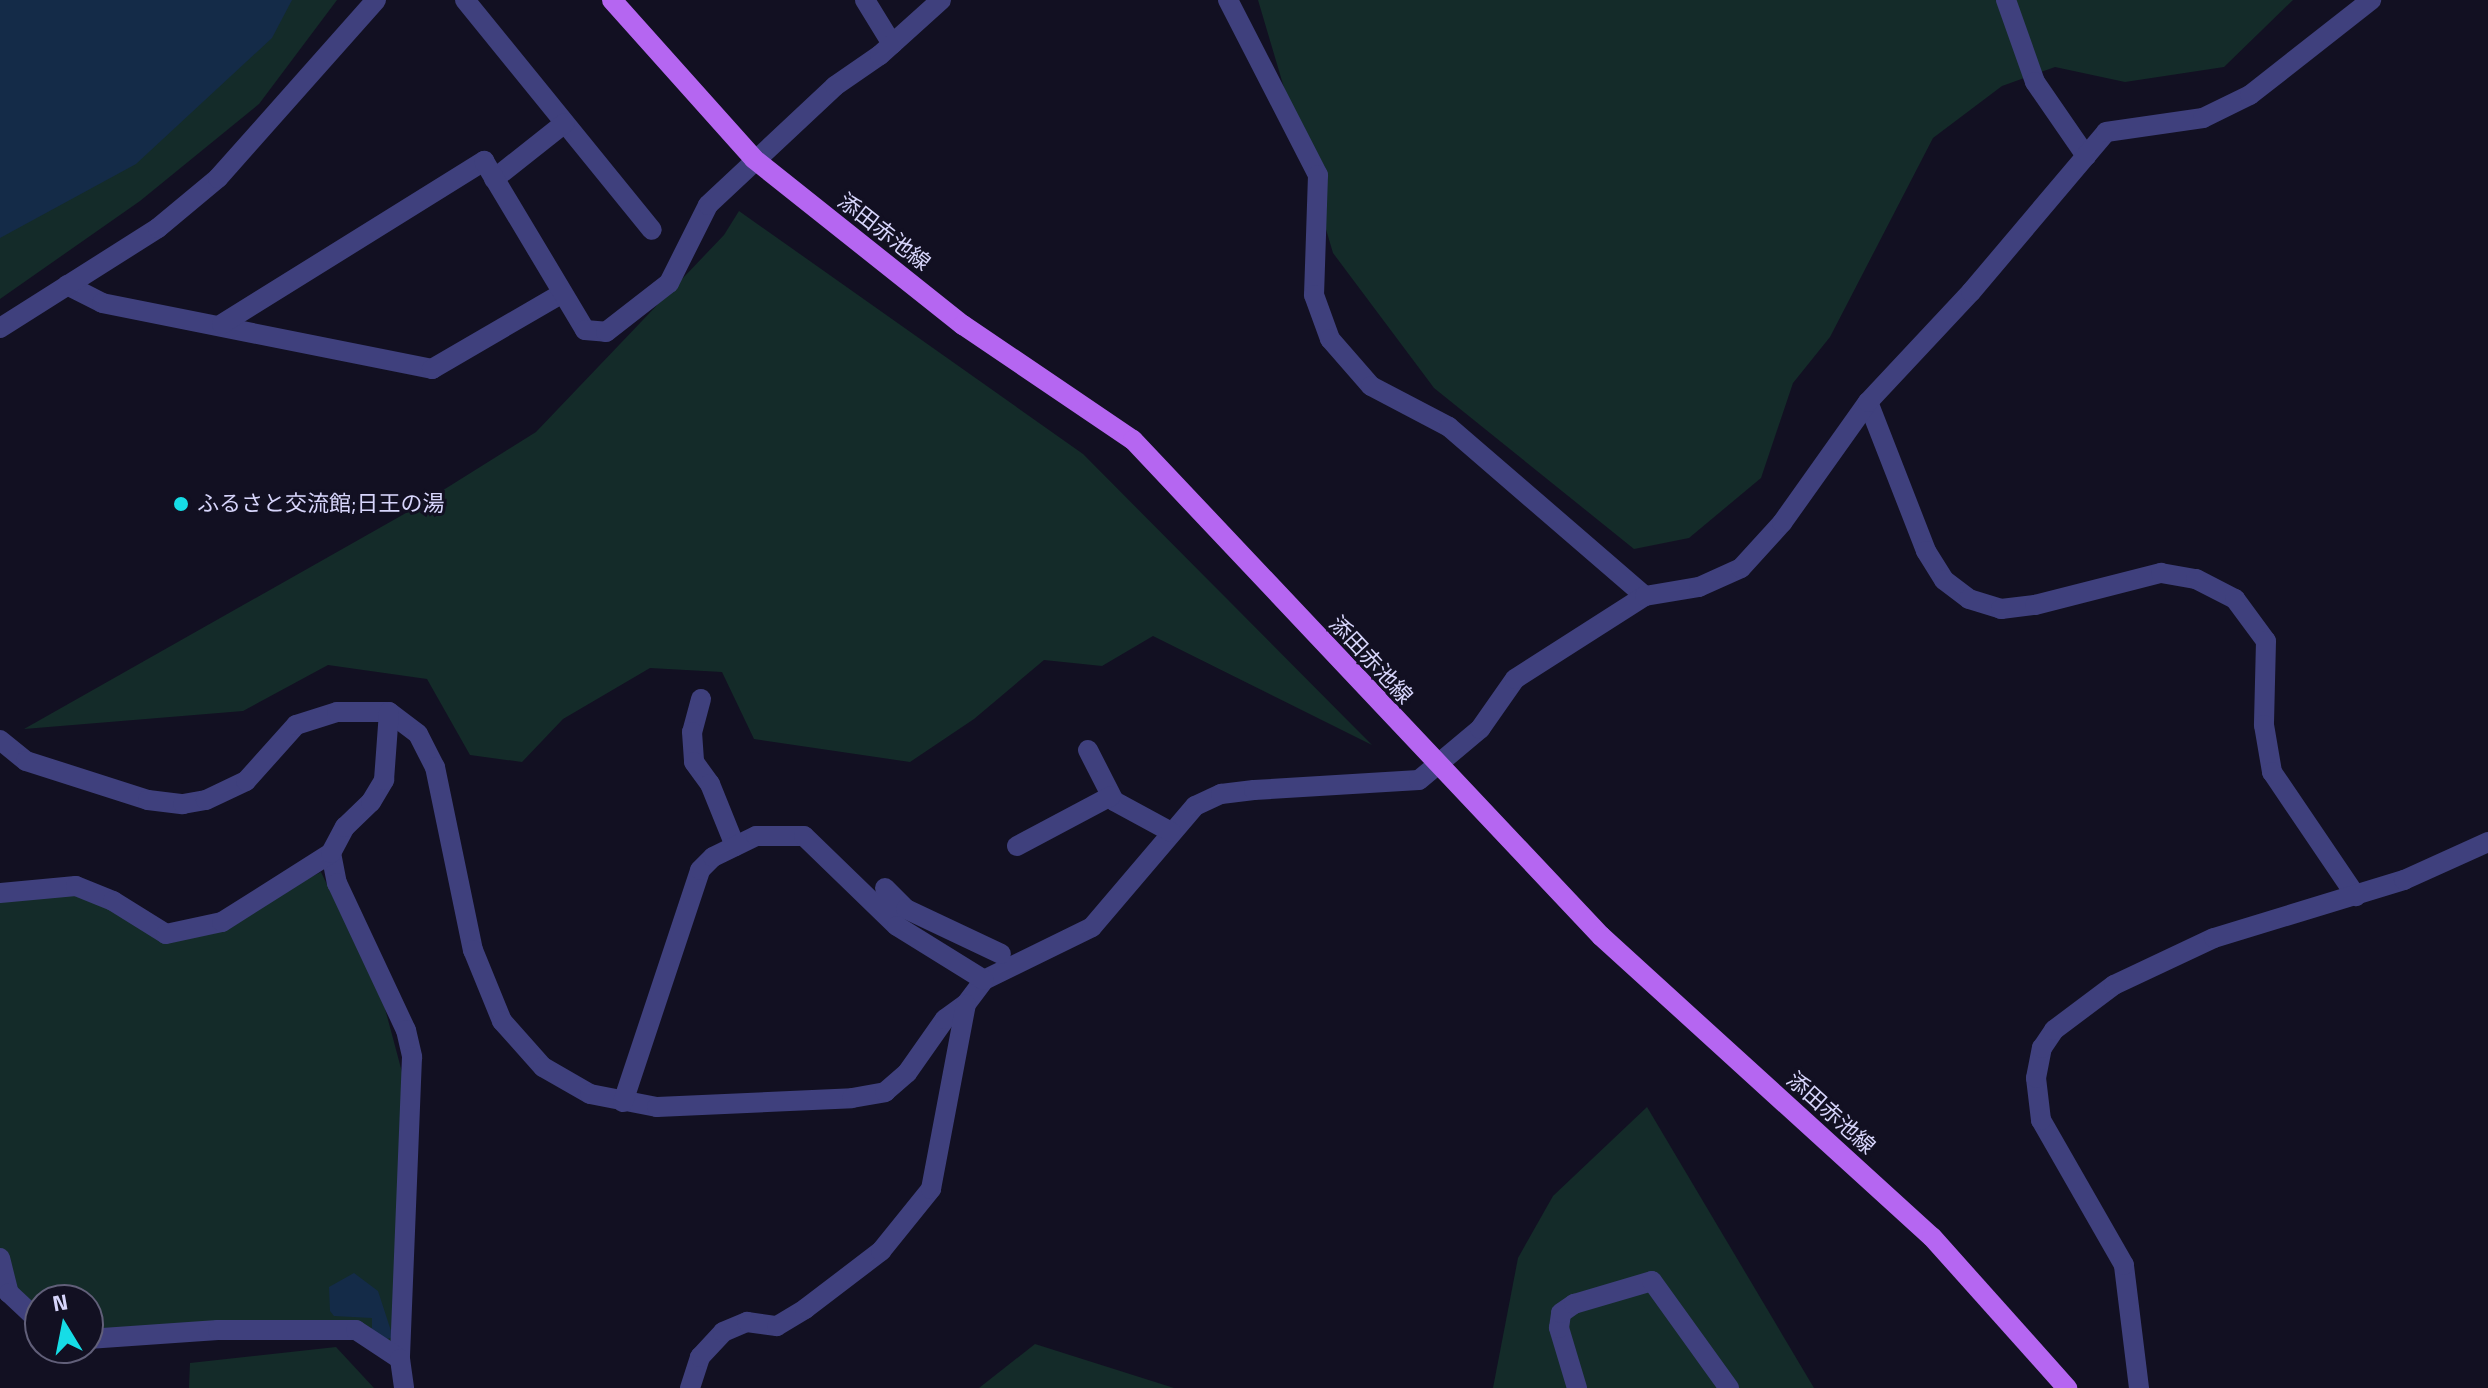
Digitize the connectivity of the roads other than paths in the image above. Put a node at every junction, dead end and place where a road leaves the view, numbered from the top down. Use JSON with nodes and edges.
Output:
{"nodes":[{"id":1,"x":376,"y":0,"type":"edge"},
{"id":2,"x":465,"y":0,"type":"edge"},
{"id":3,"x":612,"y":0,"type":"edge"},
{"id":4,"x":865,"y":0,"type":"edge"},
{"id":5,"x":941,"y":0,"type":"edge"},
{"id":6,"x":1228,"y":0,"type":"edge"},
{"id":7,"x":2006,"y":0,"type":"edge"},
{"id":8,"x":2371,"y":0,"type":"edge"},
{"id":9,"x":892,"y":44,"type":"junction"},
{"id":10,"x":565,"y":123,"type":"junction"},
{"id":11,"x":2086,"y":156,"type":"junction"},
{"id":12,"x":754,"y":159,"type":"junction"},
{"id":13,"x":494,"y":179,"type":"junction"},
{"id":14,"x":652,"y":230,"type":"dead end"},
{"id":15,"x":67,"y":285,"type":"junction"},
{"id":16,"x":561,"y":294,"type":"junction"},
{"id":17,"x":222,"y":324,"type":"junction"},
{"id":18,"x":0,"y":328,"type":"edge"},
{"id":19,"x":1868,"y":402,"type":"junction"},
{"id":20,"x":1645,"y":596,"type":"junction"},
{"id":21,"x":701,"y":699,"type":"dead end"},
{"id":22,"x":389,"y":712,"type":"junction"},
{"id":23,"x":0,"y":740,"type":"edge"},
{"id":24,"x":1088,"y":750,"type":"dead end"},
{"id":25,"x":1439,"y":767,"type":"junction"},
{"id":26,"x":1111,"y":796,"type":"junction"},
{"id":27,"x":1171,"y":832,"type":"junction"},
{"id":28,"x":2488,"y":842,"type":"edge"},
{"id":29,"x":735,"y":846,"type":"junction"},
{"id":30,"x":1017,"y":846,"type":"dead end"},
{"id":31,"x":331,"y":853,"type":"junction"},
{"id":32,"x":885,"y":888,"type":"dead end"},
{"id":33,"x":0,"y":893,"type":"edge"},
{"id":34,"x":2356,"y":896,"type":"junction"},
{"id":35,"x":951,"y":921,"type":"dead end"},
{"id":36,"x":1001,"y":954,"type":"junction"},
{"id":37,"x":1021,"y":965,"type":"junction"},
{"id":38,"x":984,"y":980,"type":"junction"},
{"id":39,"x":966,"y":1004,"type":"junction"},
{"id":40,"x":623,"y":1102,"type":"junction"},
{"id":41,"x":0,"y":1258,"type":"edge"},
{"id":42,"x":24,"y":1307,"type":"edge"},
{"id":43,"x":104,"y":1338,"type":"edge"},
{"id":44,"x":400,"y":1359,"type":"junction"},
{"id":45,"x":404,"y":1388,"type":"edge"},
{"id":46,"x":690,"y":1388,"type":"edge"},
{"id":47,"x":1577,"y":1388,"type":"edge"},
{"id":48,"x":1729,"y":1388,"type":"edge"},
{"id":49,"x":2067,"y":1388,"type":"edge"},
{"id":50,"x":2139,"y":1388,"type":"edge"}],
"edges":[{"from":1,"to":15,"type":"street"},
{"from":2,"to":10,"type":"street"},
{"from":3,"to":12,"type":"main road","name":"添田赤池線"},
{"from":4,"to":9,"type":"street"},
{"from":5,"to":9,"type":"street"},
{"from":6,"to":20,"type":"street"},
{"from":7,"to":11,"type":"street"},
{"from":8,"to":11,"type":"street"},
{"from":9,"to":12,"type":"street"},
{"from":10,"to":13,"type":"street"},
{"from":10,"to":14,"type":"street"},
{"from":11,"to":19,"type":"street"},
{"from":12,"to":16,"type":"street"},
{"from":12,"to":25,"type":"main road","name":"添田赤池線"},
{"from":13,"to":16,"type":"street"},
{"from":13,"to":17,"type":"street"},
{"from":15,"to":17,"type":"street"},
{"from":15,"to":18,"type":"street"},
{"from":16,"to":17,"type":"street"},
{"from":19,"to":20,"type":"street"},
{"from":19,"to":34,"type":"street"},
{"from":20,"to":25,"type":"street"},
{"from":21,"to":29,"type":"street"},
{"from":22,"to":23,"type":"street"},
{"from":22,"to":31,"type":"street"},
{"from":22,"to":40,"type":"street"},
{"from":24,"to":26,"type":"street"},
{"from":25,"to":27,"type":"street"},
{"from":25,"to":49,"type":"main road","name":"添田赤池線"},
{"from":26,"to":27,"type":"street"},
{"from":26,"to":30,"type":"street"},
{"from":27,"to":37,"type":"street"},
{"from":28,"to":34,"type":"street"},
{"from":29,"to":38,"type":"street"},
{"from":29,"to":40,"type":"street"},
{"from":31,"to":33,"type":"street"},
{"from":31,"to":44,"type":"street"},
{"from":32,"to":36,"type":"street"},
{"from":34,"to":50,"type":"street"},
{"from":35,"to":36,"type":"street"},
{"from":36,"to":37,"type":"street"},
{"from":37,"to":38,"type":"street"},
{"from":38,"to":39,"type":"street"},
{"from":39,"to":40,"type":"street"},
{"from":39,"to":46,"type":"street"},
{"from":41,"to":42,"type":"street"},
{"from":43,"to":44,"type":"street"},
{"from":44,"to":45,"type":"street"},
{"from":47,"to":48,"type":"street"}]}
